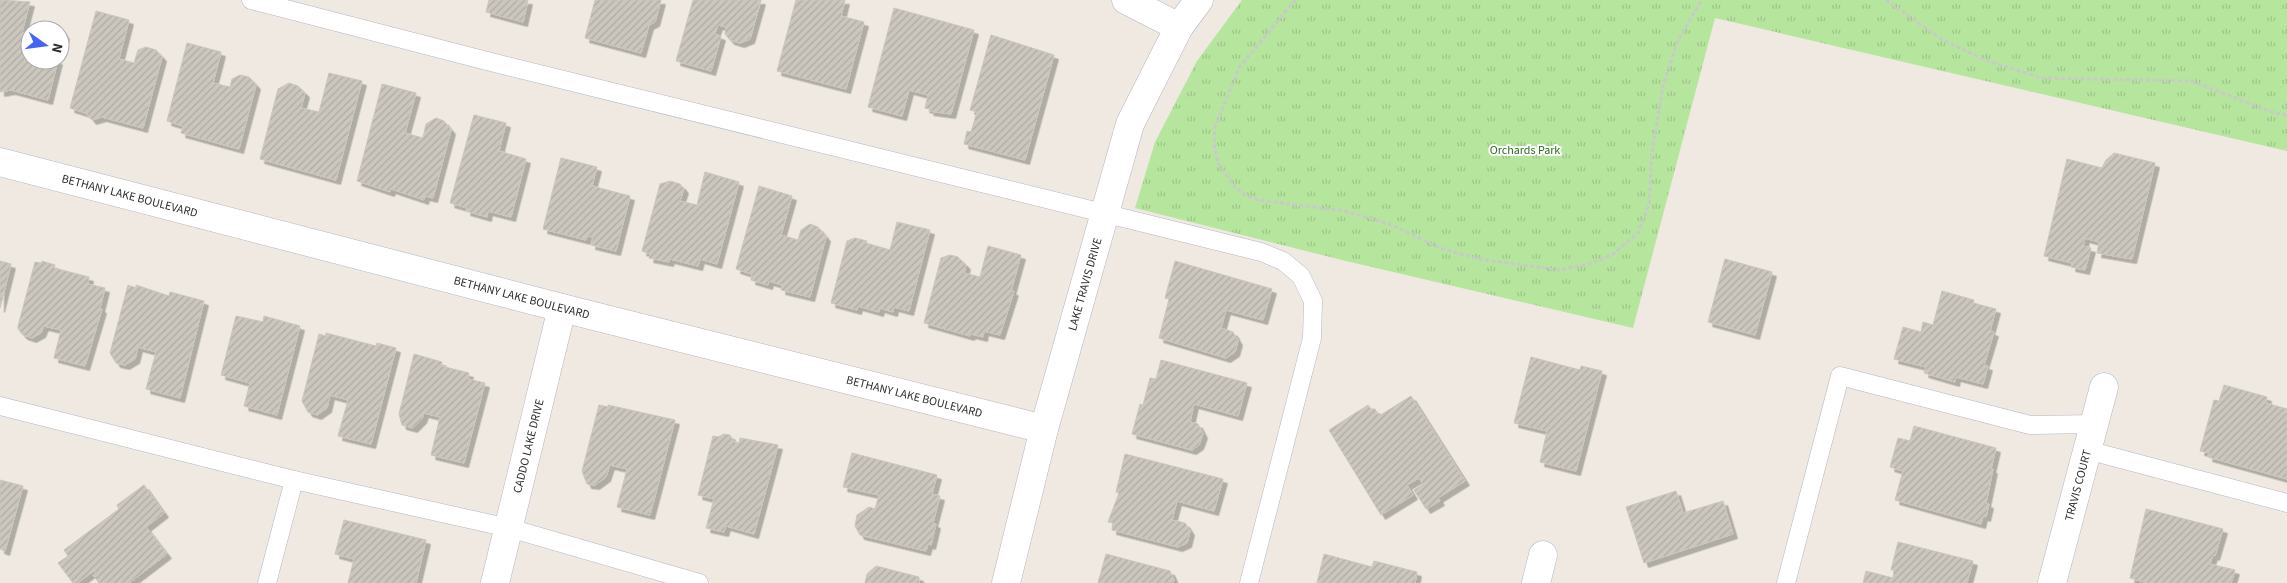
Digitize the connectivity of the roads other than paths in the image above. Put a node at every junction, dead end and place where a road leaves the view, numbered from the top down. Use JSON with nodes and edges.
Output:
{"nodes":[{"id":1,"x":251,"y":0,"type":"edge"},
{"id":2,"x":1126,"y":0,"type":"edge"},
{"id":3,"x":1198,"y":0,"type":"edge"},
{"id":4,"x":1179,"y":27,"type":"junction"},
{"id":5,"x":0,"y":162,"type":"edge"},
{"id":6,"x":1104,"y":212,"type":"junction"},
{"id":7,"x":562,"y":308,"type":"junction"},
{"id":8,"x":2104,"y":387,"type":"dead end"},
{"id":9,"x":0,"y":406,"type":"edge"},
{"id":10,"x":2094,"y":424,"type":"junction"},
{"id":11,"x":1044,"y":429,"type":"junction"},
{"id":12,"x":2087,"y":450,"type":"junction"},
{"id":13,"x":294,"y":480,"type":"junction"},
{"id":14,"x":2287,"y":503,"type":"edge"},
{"id":15,"x":510,"y":528,"type":"junction"},
{"id":16,"x":1543,"y":555,"type":"dead end"},
{"id":17,"x":267,"y":583,"type":"edge"},
{"id":18,"x":495,"y":583,"type":"edge"},
{"id":19,"x":699,"y":583,"type":"edge"},
{"id":20,"x":1006,"y":583,"type":"edge"},
{"id":21,"x":1249,"y":583,"type":"edge"},
{"id":22,"x":1536,"y":583,"type":"edge"},
{"id":23,"x":1786,"y":583,"type":"edge"},
{"id":24,"x":2052,"y":583,"type":"edge"}],
"edges":[{"from":1,"to":6,"type":"lane"},
{"from":2,"to":4,"type":"street"},
{"from":3,"to":4,"type":"street","name":"LAKE TRAVIS DRIVE"},
{"from":4,"to":6,"type":"street","name":"LAKE TRAVIS DRIVE"},
{"from":5,"to":7,"type":"street","name":"BETHANY LAKE BOULEVARD"},
{"from":6,"to":11,"type":"street","name":"LAKE TRAVIS DRIVE"},
{"from":6,"to":21,"type":"lane"},
{"from":7,"to":11,"type":"street","name":"BETHANY LAKE BOULEVARD"},
{"from":7,"to":15,"type":"street","name":"CADDO LAKE DRIVE"},
{"from":8,"to":10,"type":"street","name":"TRAVIS COURT"},
{"from":9,"to":13,"type":"lane"},
{"from":10,"to":12,"type":"street","name":"TRAVIS COURT"},
{"from":10,"to":23,"type":"lane"},
{"from":11,"to":20,"type":"street","name":"LAKE TRAVIS DRIVE"},
{"from":12,"to":14,"type":"lane"},
{"from":12,"to":24,"type":"street","name":"TRAVIS COURT"},
{"from":13,"to":15,"type":"lane"},
{"from":13,"to":17,"type":"lane"},
{"from":15,"to":18,"type":"street","name":"CADDO LAKE DRIVE"},
{"from":15,"to":19,"type":"lane"},
{"from":16,"to":22,"type":"street"}]}
